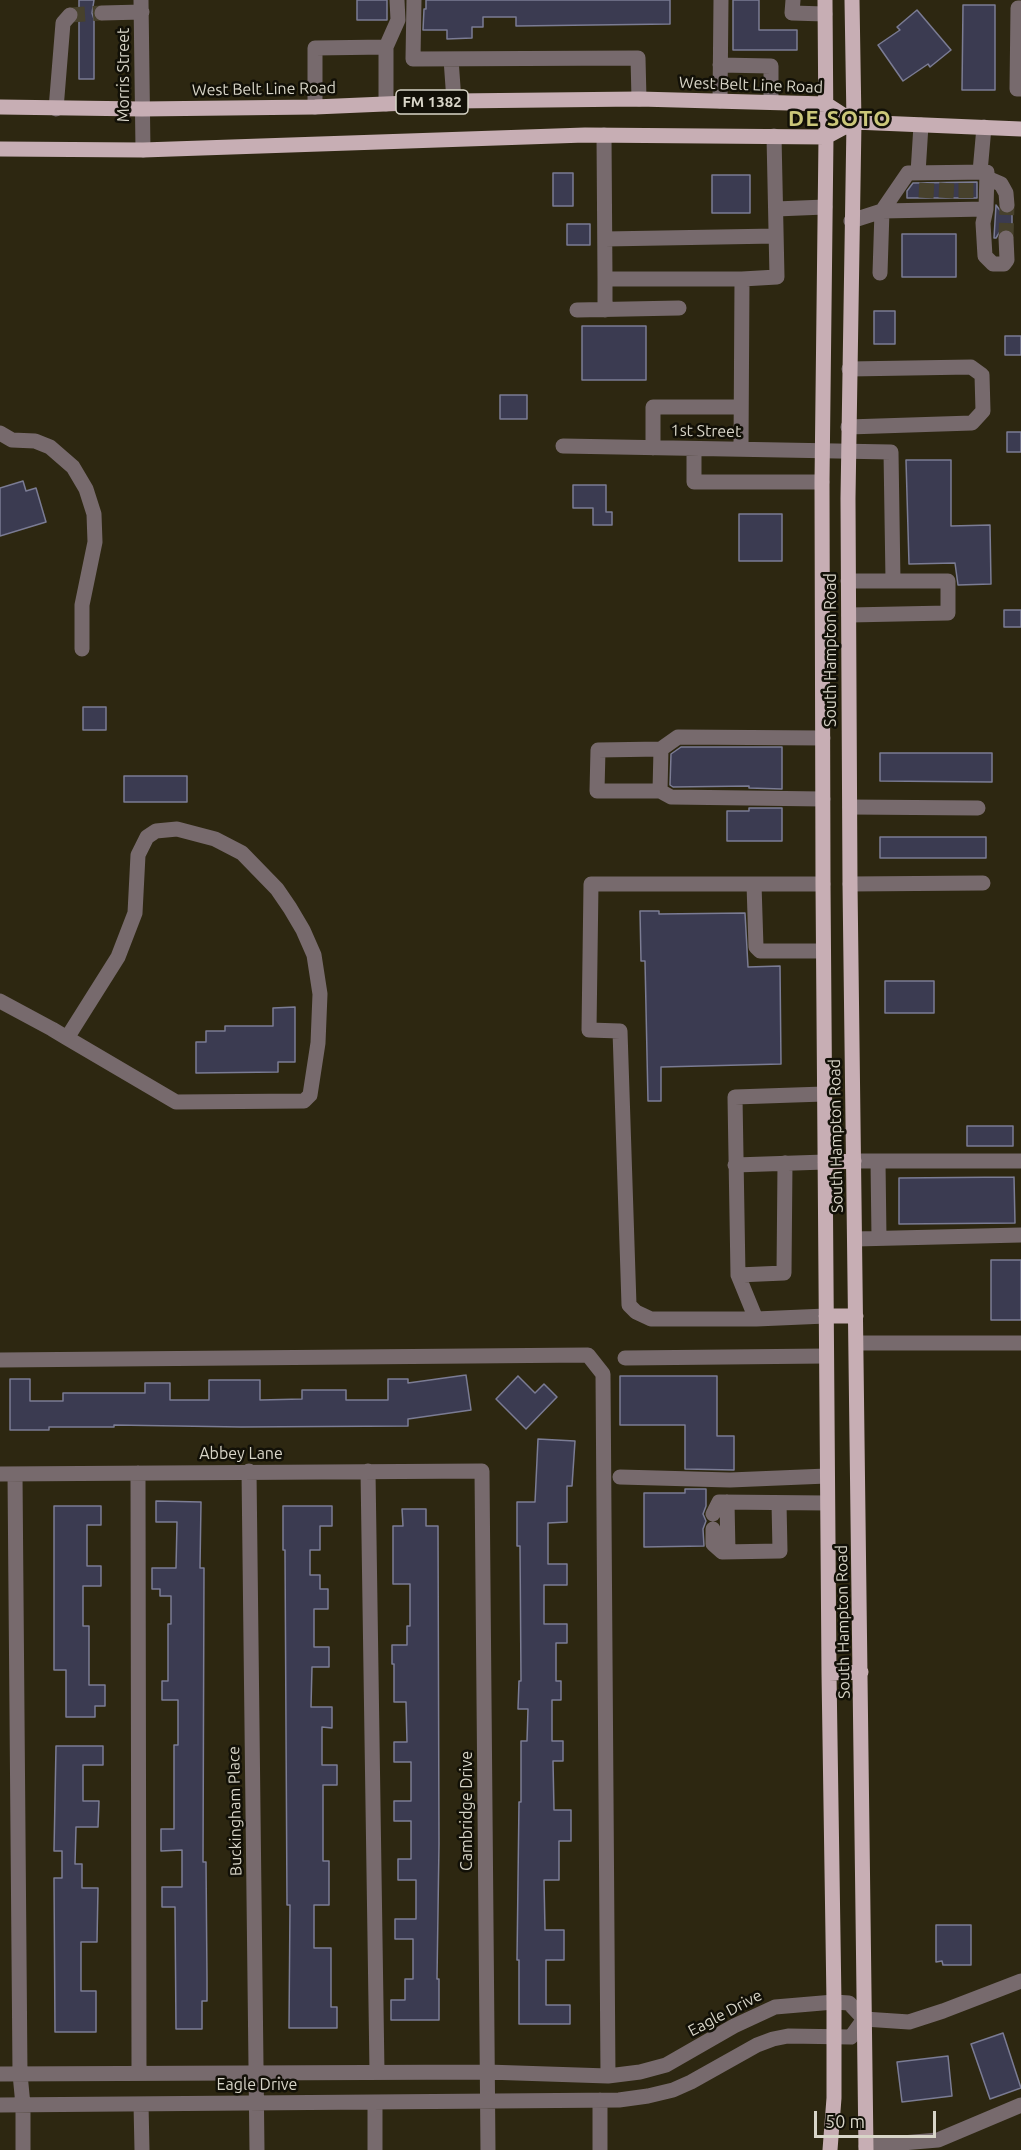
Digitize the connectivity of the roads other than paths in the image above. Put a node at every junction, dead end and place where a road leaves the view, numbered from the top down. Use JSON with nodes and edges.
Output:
{"nodes":[{"id":1,"x":397,"y":0,"type":"edge"},
{"id":2,"x":414,"y":0,"type":"edge"},
{"id":3,"x":721,"y":0,"type":"edge"},
{"id":4,"x":793,"y":0,"type":"edge"},
{"id":5,"x":852,"y":0,"type":"edge"},
{"id":6,"x":142,"y":6,"type":"edge"},
{"id":7,"x":825,"y":7,"type":"edge"},
{"id":8,"x":1021,"y":8,"type":"edge"},
{"id":9,"x":102,"y":13,"type":"tunnel mouth"},
{"id":10,"x":70,"y":15,"type":"dead end"},
{"id":11,"x":386,"y":47,"type":"junction"},
{"id":12,"x":451,"y":59,"type":"junction"},
{"id":13,"x":720,"y":65,"type":"junction"},
{"id":14,"x":1021,"y":89,"type":"edge"},
{"id":15,"x":639,"y":99,"type":"junction"},
{"id":16,"x":454,"y":101,"type":"junction"},
{"id":17,"x":720,"y":101,"type":"junction"},
{"id":18,"x":771,"y":102,"type":"junction"},
{"id":19,"x":386,"y":104,"type":"junction"},
{"id":20,"x":826,"y":104,"type":"junction"},
{"id":21,"x":315,"y":106,"type":"junction"},
{"id":22,"x":0,"y":107,"type":"edge"},
{"id":23,"x":56,"y":109,"type":"junction"},
{"id":24,"x":142,"y":109,"type":"junction"},
{"id":25,"x":854,"y":122,"type":"junction"},
{"id":26,"x":921,"y":125,"type":"junction"},
{"id":27,"x":984,"y":127,"type":"junction"},
{"id":28,"x":1021,"y":129,"type":"edge"},
{"id":29,"x":604,"y":135,"type":"junction"},
{"id":30,"x":774,"y":136,"type":"junction"},
{"id":31,"x":826,"y":137,"type":"junction"},
{"id":32,"x":0,"y":149,"type":"edge"},
{"id":33,"x":143,"y":150,"type":"junction"},
{"id":34,"x":924,"y":175,"type":"junction"},
{"id":35,"x":975,"y":176,"type":"junction"},
{"id":36,"x":1007,"y":205,"type":"tunnel mouth"},
{"id":37,"x":825,"y":207,"type":"junction"},
{"id":38,"x":776,"y":208,"type":"junction"},
{"id":39,"x":986,"y":209,"type":"junction"},
{"id":40,"x":882,"y":211,"type":"junction"},
{"id":41,"x":851,"y":221,"type":"junction"},
{"id":42,"x":776,"y":236,"type":"junction"},
{"id":43,"x":1006,"y":238,"type":"tunnel mouth"},
{"id":44,"x":605,"y":239,"type":"junction"},
{"id":45,"x":880,"y":273,"type":"dead end"},
{"id":46,"x":605,"y":279,"type":"junction"},
{"id":47,"x":742,"y":279,"type":"junction"},
{"id":48,"x":679,"y":308,"type":"dead end"},
{"id":49,"x":577,"y":310,"type":"dead end"},
{"id":50,"x":605,"y":310,"type":"junction"},
{"id":51,"x":849,"y":369,"type":"junction"},
{"id":52,"x":741,"y":407,"type":"junction"},
{"id":53,"x":848,"y":427,"type":"junction"},
{"id":54,"x":0,"y":433,"type":"edge"},
{"id":55,"x":563,"y":446,"type":"dead end"},
{"id":56,"x":653,"y":448,"type":"junction"},
{"id":57,"x":694,"y":449,"type":"junction"},
{"id":58,"x":741,"y":449,"type":"junction"},
{"id":59,"x":823,"y":450,"type":"junction"},
{"id":60,"x":848,"y":451,"type":"junction"},
{"id":61,"x":822,"y":482,"type":"junction"},
{"id":62,"x":848,"y":581,"type":"junction"},
{"id":63,"x":893,"y":581,"type":"junction"},
{"id":64,"x":849,"y":615,"type":"junction"},
{"id":65,"x":82,"y":649,"type":"dead end"},
{"id":66,"x":823,"y":738,"type":"junction"},
{"id":67,"x":849,"y":738,"type":"junction"},
{"id":68,"x":661,"y":749,"type":"junction"},
{"id":69,"x":660,"y":791,"type":"junction"},
{"id":70,"x":823,"y":799,"type":"junction"},
{"id":71,"x":850,"y":807,"type":"junction"},
{"id":72,"x":978,"y":808,"type":"dead end"},
{"id":73,"x":983,"y":883,"type":"dead end"},
{"id":74,"x":754,"y":884,"type":"junction"},
{"id":75,"x":823,"y":884,"type":"junction"},
{"id":76,"x":850,"y":884,"type":"junction"},
{"id":77,"x":823,"y":951,"type":"junction"},
{"id":78,"x":0,"y":1001,"type":"edge"},
{"id":79,"x":67,"y":1038,"type":"junction"},
{"id":80,"x":824,"y":1094,"type":"junction"},
{"id":81,"x":854,"y":1161,"type":"junction"},
{"id":82,"x":878,"y":1161,"type":"junction"},
{"id":83,"x":1021,"y":1161,"type":"edge"},
{"id":84,"x":825,"y":1162,"type":"junction"},
{"id":85,"x":785,"y":1163,"type":"junction"},
{"id":86,"x":735,"y":1165,"type":"junction"},
{"id":87,"x":1021,"y":1235,"type":"edge"},
{"id":88,"x":879,"y":1238,"type":"junction"},
{"id":89,"x":855,"y":1239,"type":"junction"},
{"id":90,"x":738,"y":1275,"type":"junction"},
{"id":91,"x":826,"y":1316,"type":"junction"},
{"id":92,"x":856,"y":1316,"type":"junction"},
{"id":93,"x":756,"y":1319,"type":"junction"},
{"id":94,"x":857,"y":1343,"type":"junction"},
{"id":95,"x":1021,"y":1343,"type":"edge"},
{"id":96,"x":826,"y":1356,"type":"junction"},
{"id":97,"x":625,"y":1358,"type":"dead end"},
{"id":98,"x":0,"y":1360,"type":"edge"},
{"id":99,"x":249,"y":1472,"type":"junction"},
{"id":100,"x":368,"y":1472,"type":"junction"},
{"id":101,"x":482,"y":1472,"type":"joint"},
{"id":102,"x":138,"y":1473,"type":"junction"},
{"id":103,"x":7,"y":1474,"type":"edge"},
{"id":104,"x":827,"y":1476,"type":"junction"},
{"id":105,"x":620,"y":1477,"type":"dead end"},
{"id":106,"x":727,"y":1502,"type":"junction"},
{"id":107,"x":779,"y":1503,"type":"junction"},
{"id":108,"x":827,"y":1503,"type":"junction"},
{"id":109,"x":728,"y":1552,"type":"junction"},
{"id":110,"x":861,"y":1672,"type":"junction"},
{"id":111,"x":829,"y":1673,"type":"junction"},
{"id":112,"x":1021,"y":1981,"type":"edge"},
{"id":113,"x":834,"y":2002,"type":"junction"},
{"id":114,"x":864,"y":2019,"type":"junction"},
{"id":115,"x":833,"y":2036,"type":"junction"},
{"id":116,"x":256,"y":2072,"type":"junction"},
{"id":117,"x":377,"y":2072,"type":"junction"},
{"id":118,"x":487,"y":2072,"type":"junction"},
{"id":119,"x":139,"y":2073,"type":"junction"},
{"id":120,"x":0,"y":2074,"type":"edge"},
{"id":121,"x":20,"y":2074,"type":"junction"},
{"id":122,"x":608,"y":2076,"type":"junction"},
{"id":123,"x":600,"y":2100,"type":"junction"},
{"id":124,"x":487,"y":2101,"type":"junction"},
{"id":125,"x":375,"y":2102,"type":"junction"},
{"id":126,"x":256,"y":2103,"type":"junction"},
{"id":127,"x":141,"y":2104,"type":"junction"},
{"id":128,"x":0,"y":2105,"type":"edge"},
{"id":129,"x":23,"y":2105,"type":"junction"},
{"id":130,"x":1021,"y":2105,"type":"edge"},
{"id":131,"x":866,"y":2148,"type":"edge"},
{"id":132,"x":23,"y":2150,"type":"edge"},
{"id":133,"x":142,"y":2150,"type":"edge"},
{"id":134,"x":257,"y":2150,"type":"edge"},
{"id":135,"x":375,"y":2150,"type":"edge"},
{"id":136,"x":488,"y":2150,"type":"edge"},
{"id":137,"x":600,"y":2150,"type":"edge"},
{"id":138,"x":830,"y":2150,"type":"edge"}],
"edges":[{"from":1,"to":11,"type":"street"},
{"from":2,"to":12,"type":"street"},
{"from":3,"to":13,"type":"street"},
{"from":4,"to":7,"type":"street"},
{"from":5,"to":25,"type":"main road","name":"South Hampton Road"},
{"from":6,"to":9,"type":"street"},
{"from":6,"to":24,"type":"street","name":"Morris Street"},
{"from":7,"to":20,"type":"main road","name":"South Hampton Road"},
{"from":8,"to":14,"type":"street"},
{"from":10,"to":23,"type":"street"},
{"from":11,"to":19,"type":"street"},
{"from":11,"to":21,"type":"street"},
{"from":12,"to":15,"type":"street"},
{"from":12,"to":16,"type":"street"},
{"from":13,"to":17,"type":"street"},
{"from":13,"to":18,"type":"street"},
{"from":15,"to":16,"type":"main road","name":"West Belt Line Road","number":"FM 1382"},
{"from":15,"to":17,"type":"main road","name":"West Belt Line Road","number":"FM 1382"},
{"from":16,"to":19,"type":"main road","name":"West Belt Line Road","number":"FM 1382"},
{"from":17,"to":18,"type":"main road","name":"West Belt Line Road","number":"FM 1382"},
{"from":18,"to":20,"type":"main road","name":"West Belt Line Road","number":"FM 1382"},
{"from":19,"to":21,"type":"main road","name":"West Belt Line Road","number":"FM 1382"},
{"from":20,"to":25,"type":"main road","name":"West Belt Line Road"},
{"from":20,"to":31,"type":"main road","name":"South Hampton Road"},
{"from":21,"to":24,"type":"main road","name":"West Belt Line Road","number":"FM 1382"},
{"from":22,"to":23,"type":"main road","name":"West Belt Line Road","number":"FM 1382"},
{"from":23,"to":24,"type":"main road","name":"West Belt Line Road","number":"FM 1382"},
{"from":24,"to":33,"type":"street","name":"Morris Street"},
{"from":25,"to":26,"type":"main road"},
{"from":25,"to":31,"type":"main road"},
{"from":25,"to":41,"type":"main road","name":"South Hampton Road"},
{"from":26,"to":27,"type":"main road"},
{"from":26,"to":34,"type":"street"},
{"from":27,"to":28,"type":"main road"},
{"from":27,"to":35,"type":"street"},
{"from":29,"to":30,"type":"main road"},
{"from":29,"to":33,"type":"main road"},
{"from":29,"to":44,"type":"street"},
{"from":30,"to":31,"type":"main road"},
{"from":30,"to":38,"type":"street"},
{"from":31,"to":37,"type":"main road","name":"South Hampton Road"},
{"from":32,"to":33,"type":"main road"},
{"from":34,"to":35,"type":"street"},
{"from":34,"to":40,"type":"street"},
{"from":35,"to":36,"type":"street"},
{"from":35,"to":39,"type":"street"},
{"from":37,"to":38,"type":"street"},
{"from":37,"to":59,"type":"main road","name":"South Hampton Road"},
{"from":38,"to":42,"type":"street"},
{"from":39,"to":40,"type":"street"},
{"from":39,"to":43,"type":"street"},
{"from":40,"to":41,"type":"street"},
{"from":40,"to":45,"type":"street"},
{"from":41,"to":51,"type":"main road","name":"South Hampton Road"},
{"from":42,"to":44,"type":"street"},
{"from":42,"to":47,"type":"street"},
{"from":44,"to":46,"type":"street"},
{"from":46,"to":47,"type":"street"},
{"from":46,"to":50,"type":"street"},
{"from":47,"to":52,"type":"street"},
{"from":48,"to":50,"type":"street"},
{"from":49,"to":50,"type":"street"},
{"from":51,"to":53,"type":"main road","name":"South Hampton Road"},
{"from":51,"to":53,"type":"street"},
{"from":52,"to":56,"type":"street"},
{"from":52,"to":58,"type":"street"},
{"from":53,"to":60,"type":"main road","name":"South Hampton Road"},
{"from":54,"to":65,"type":"street"},
{"from":55,"to":56,"type":"street","name":"1st Street"},
{"from":56,"to":57,"type":"street","name":"1st Street"},
{"from":57,"to":58,"type":"street","name":"1st Street"},
{"from":57,"to":61,"type":"street"},
{"from":58,"to":59,"type":"street","name":"1st Street"},
{"from":59,"to":60,"type":"street","name":"1st Street"},
{"from":59,"to":61,"type":"main road","name":"South Hampton Road"},
{"from":60,"to":62,"type":"main road","name":"South Hampton Road"},
{"from":60,"to":63,"type":"street","name":"1st Street"},
{"from":61,"to":66,"type":"main road","name":"South Hampton Road"},
{"from":62,"to":63,"type":"street"},
{"from":62,"to":64,"type":"main road","name":"South Hampton Road"},
{"from":63,"to":64,"type":"street"},
{"from":64,"to":67,"type":"main road","name":"South Hampton Road"},
{"from":66,"to":67,"type":"main road"},
{"from":66,"to":68,"type":"street"},
{"from":66,"to":70,"type":"main road","name":"South Hampton Road"},
{"from":67,"to":71,"type":"main road","name":"South Hampton Road"},
{"from":68,"to":69,"type":"street"},
{"from":68,"to":69,"type":"street"},
{"from":69,"to":70,"type":"street"},
{"from":70,"to":75,"type":"main road","name":"South Hampton Road"},
{"from":71,"to":72,"type":"street"},
{"from":71,"to":76,"type":"main road","name":"South Hampton Road"},
{"from":73,"to":76,"type":"street"},
{"from":74,"to":75,"type":"street"},
{"from":74,"to":77,"type":"street"},
{"from":74,"to":93,"type":"street"},
{"from":75,"to":76,"type":"main road"},
{"from":75,"to":77,"type":"main road","name":"South Hampton Road"},
{"from":76,"to":81,"type":"main road","name":"South Hampton Road"},
{"from":77,"to":80,"type":"main road","name":"South Hampton Road"},
{"from":78,"to":79,"type":"street"},
{"from":79,"to":79,"type":"street"},
{"from":80,"to":84,"type":"main road","name":"South Hampton Road"},
{"from":80,"to":86,"type":"street"},
{"from":81,"to":82,"type":"street"},
{"from":81,"to":84,"type":"main road"},
{"from":81,"to":89,"type":"main road","name":"South Hampton Road"},
{"from":82,"to":83,"type":"street"},
{"from":82,"to":88,"type":"street"},
{"from":84,"to":85,"type":"street"},
{"from":84,"to":91,"type":"main road","name":"South Hampton Road"},
{"from":85,"to":86,"type":"street"},
{"from":85,"to":90,"type":"street"},
{"from":86,"to":90,"type":"street"},
{"from":87,"to":88,"type":"street"},
{"from":88,"to":89,"type":"street"},
{"from":89,"to":92,"type":"main road","name":"South Hampton Road"},
{"from":90,"to":93,"type":"street"},
{"from":91,"to":92,"type":"main road"},
{"from":91,"to":93,"type":"street"},
{"from":91,"to":96,"type":"main road","name":"South Hampton Road"},
{"from":92,"to":94,"type":"main road","name":"South Hampton Road"},
{"from":94,"to":95,"type":"street"},
{"from":94,"to":110,"type":"main road","name":"South Hampton Road"},
{"from":96,"to":97,"type":"street"},
{"from":96,"to":104,"type":"main road","name":"South Hampton Road"},
{"from":98,"to":122,"type":"street"},
{"from":99,"to":100,"type":"street","name":"Abbey Lane"},
{"from":99,"to":102,"type":"street","name":"Abbey Lane"},
{"from":99,"to":116,"type":"street","name":"Buckingham Place"},
{"from":100,"to":101,"type":"street","name":"Abbey Lane"},
{"from":100,"to":117,"type":"street"},
{"from":101,"to":118,"type":"street","name":"Cambridge Drive"},
{"from":102,"to":103,"type":"street","name":"Abbey Lane"},
{"from":102,"to":119,"type":"street"},
{"from":103,"to":121,"type":"street"},
{"from":104,"to":105,"type":"street"},
{"from":104,"to":108,"type":"main road","name":"South Hampton Road"},
{"from":106,"to":107,"type":"street"},
{"from":106,"to":109,"type":"street"},
{"from":106,"to":109,"type":"street"},
{"from":107,"to":108,"type":"street"},
{"from":107,"to":109,"type":"street"},
{"from":108,"to":111,"type":"main road","name":"South Hampton Road"},
{"from":110,"to":111,"type":"main road"},
{"from":110,"to":114,"type":"main road","name":"South Hampton Road"},
{"from":111,"to":113,"type":"main road","name":"South Hampton Road"},
{"from":112,"to":114,"type":"street"},
{"from":113,"to":114,"type":"street"},
{"from":113,"to":115,"type":"main road","name":"South Hampton Road"},
{"from":113,"to":122,"type":"street","name":"Eagle Drive"},
{"from":114,"to":115,"type":"street","name":"Eagle Drive"},
{"from":114,"to":131,"type":"main road","name":"South Hampton Road"},
{"from":115,"to":123,"type":"street","name":"Eagle Drive"},
{"from":115,"to":138,"type":"main road","name":"South Hampton Road"},
{"from":116,"to":117,"type":"street","name":"Eagle Drive"},
{"from":116,"to":119,"type":"street","name":"Eagle Drive"},
{"from":116,"to":126,"type":"street","name":"Buckingham Place"},
{"from":117,"to":118,"type":"street","name":"Eagle Drive"},
{"from":118,"to":122,"type":"street","name":"Eagle Drive"},
{"from":118,"to":124,"type":"street","name":"Cambridge Drive"},
{"from":119,"to":121,"type":"street","name":"Eagle Drive"},
{"from":120,"to":121,"type":"street","name":"Eagle Drive"},
{"from":121,"to":129,"type":"street"},
{"from":123,"to":124,"type":"street","name":"Eagle Drive"},
{"from":123,"to":137,"type":"street"},
{"from":124,"to":125,"type":"street","name":"Eagle Drive"},
{"from":124,"to":136,"type":"street","name":"Cambridge Drive"},
{"from":125,"to":126,"type":"street","name":"Eagle Drive"},
{"from":125,"to":135,"type":"street"},
{"from":126,"to":127,"type":"street","name":"Eagle Drive"},
{"from":126,"to":134,"type":"street","name":"Buckingham Place"},
{"from":127,"to":129,"type":"street","name":"Eagle Drive"},
{"from":127,"to":133,"type":"street"},
{"from":128,"to":129,"type":"street","name":"Eagle Drive"},
{"from":129,"to":132,"type":"street"},
{"from":130,"to":131,"type":"street"}]}
